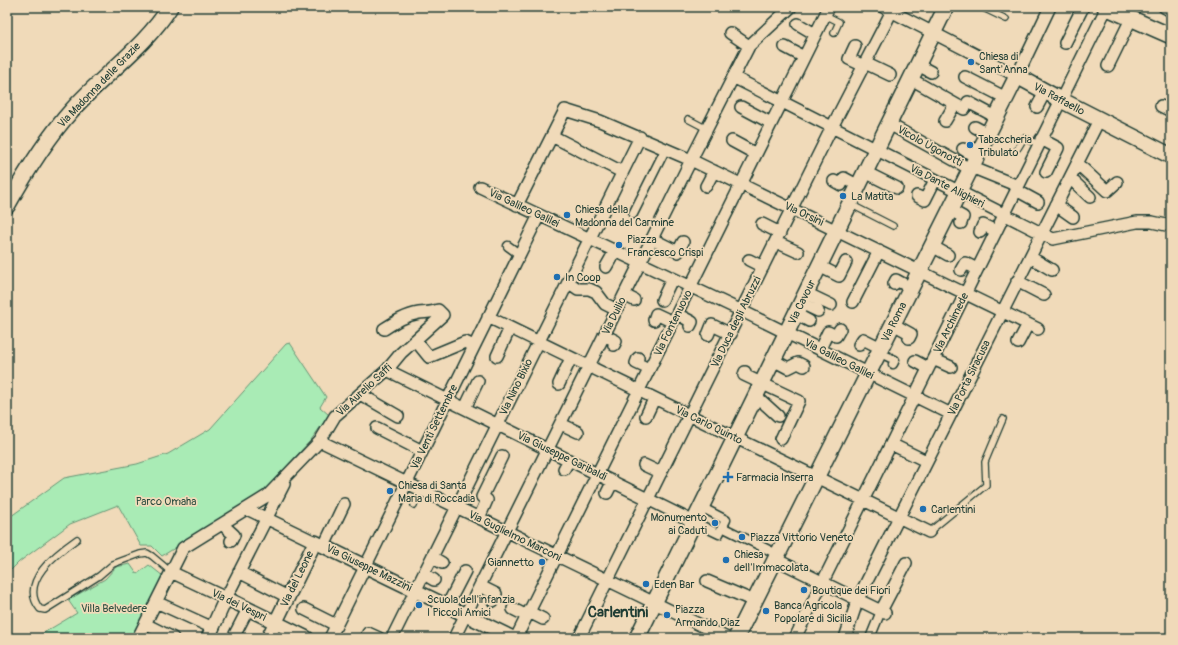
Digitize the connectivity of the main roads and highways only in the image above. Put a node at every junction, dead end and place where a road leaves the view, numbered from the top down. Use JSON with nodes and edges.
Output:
{"nodes":[{"id":1,"x":170,"y":7,"type":"edge"},
{"id":2,"x":946,"y":7,"type":"edge"},
{"id":3,"x":1106,"y":7,"type":"edge"},
{"id":4,"x":1171,"y":36,"type":"edge"},
{"id":5,"x":1017,"y":76,"type":"joint"},
{"id":6,"x":1170,"y":152,"type":"edge"},
{"id":7,"x":7,"y":206,"type":"edge"},
{"id":8,"x":733,"y":637,"type":"edge"},
{"id":9,"x":637,"y":638,"type":"edge"}],
"edges":[{"from":1,"to":7,"type":"main road","name":"Via Madonna delle Grazie"},
{"from":2,"to":9,"type":"main road","name":"Via Cavour"},
{"from":3,"to":4,"type":"main road"},
{"from":5,"to":6,"type":"main road","name":"Via Raffaello"},
{"from":5,"to":8,"type":"main road","name":"Via Roma"}]}
